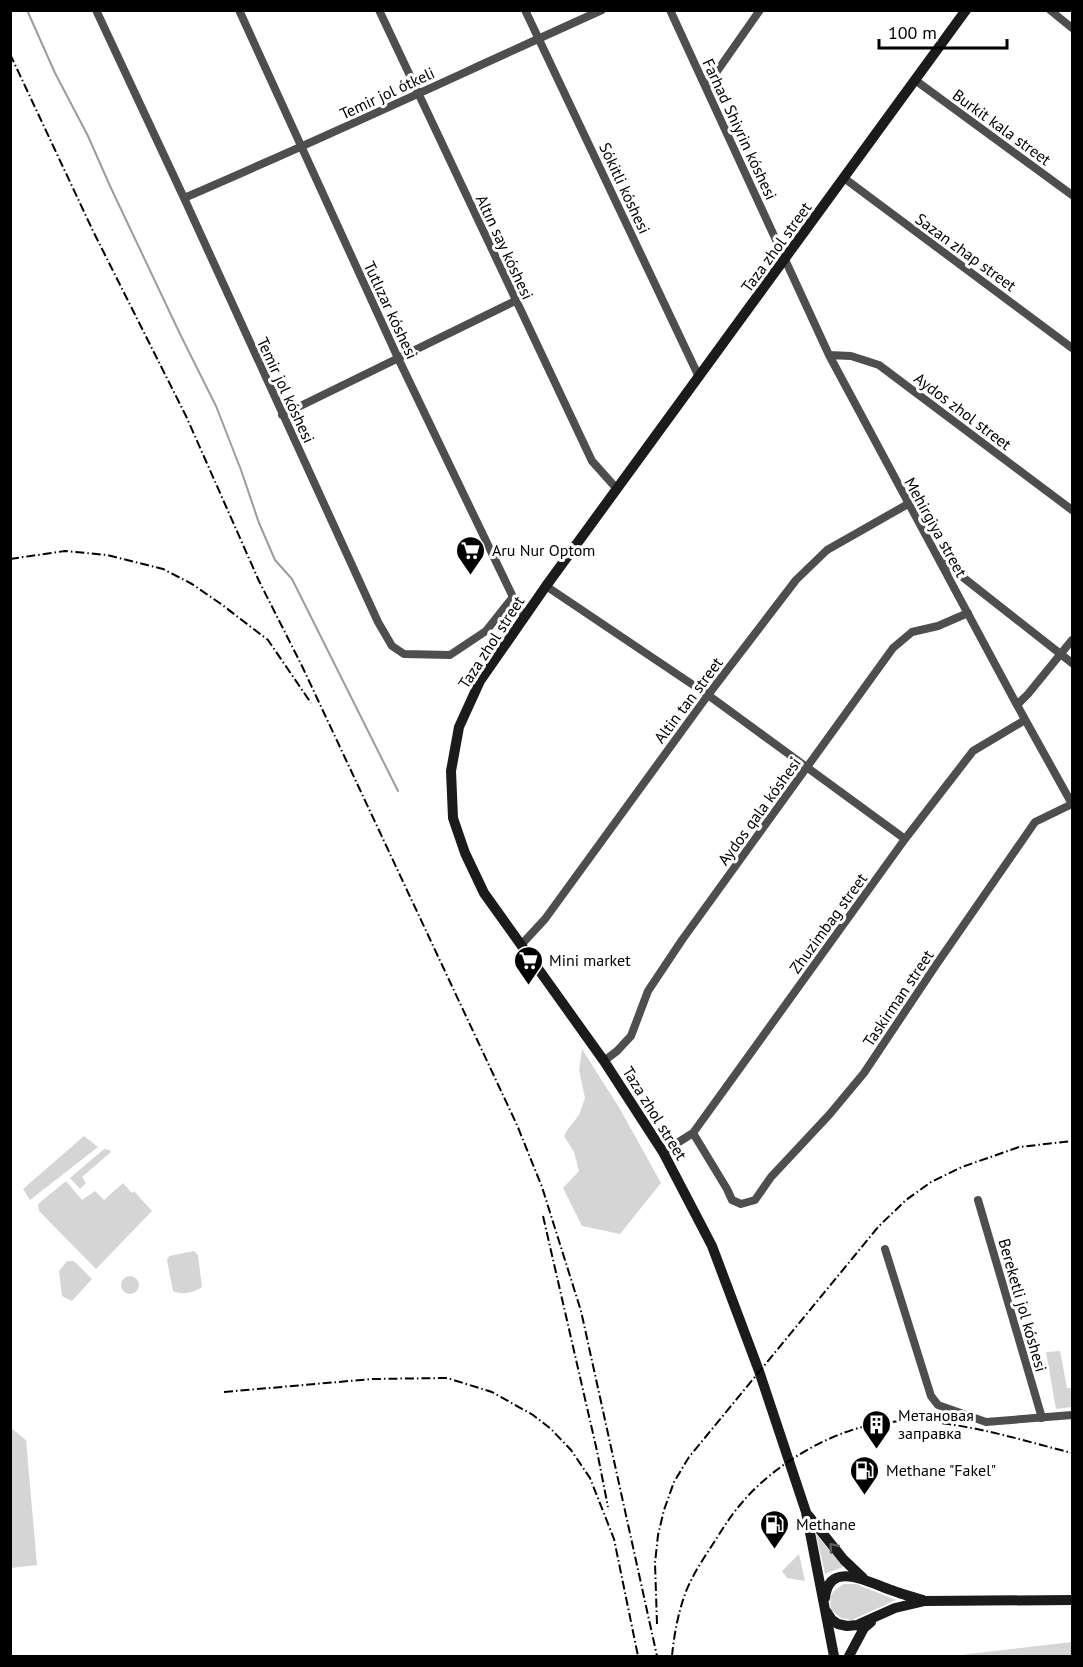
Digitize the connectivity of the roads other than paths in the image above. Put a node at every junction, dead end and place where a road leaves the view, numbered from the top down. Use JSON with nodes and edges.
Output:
{"nodes":[{"id":1,"x":96,"y":10,"type":"edge"},
{"id":2,"x":239,"y":10,"type":"edge"},
{"id":3,"x":379,"y":10,"type":"edge"},
{"id":4,"x":525,"y":10,"type":"edge"},
{"id":5,"x":602,"y":10,"type":"edge"},
{"id":6,"x":670,"y":10,"type":"edge"},
{"id":7,"x":760,"y":10,"type":"edge"},
{"id":8,"x":966,"y":10,"type":"edge"},
{"id":9,"x":1050,"y":10,"type":"edge"},
{"id":10,"x":1072,"y":28,"type":"edge"},
{"id":11,"x":539,"y":39,"type":"junction"},
{"id":12,"x":915,"y":80,"type":"junction"},
{"id":13,"x":706,"y":87,"type":"junction"},
{"id":14,"x":417,"y":93,"type":"junction"},
{"id":15,"x":301,"y":148,"type":"junction"},
{"id":16,"x":844,"y":178,"type":"junction"},
{"id":17,"x":1072,"y":195,"type":"edge"},
{"id":18,"x":184,"y":198,"type":"junction"},
{"id":19,"x":785,"y":259,"type":"junction"},
{"id":20,"x":515,"y":301,"type":"junction"},
{"id":21,"x":1072,"y":348,"type":"edge"},
{"id":22,"x":829,"y":356,"type":"junction"},
{"id":23,"x":398,"y":358,"type":"junction"},
{"id":24,"x":699,"y":377,"type":"junction"},
{"id":25,"x":282,"y":415,"type":"junction"},
{"id":26,"x":617,"y":489,"type":"junction"},
{"id":27,"x":908,"y":504,"type":"junction"},
{"id":28,"x":1072,"y":510,"type":"edge"},
{"id":29,"x":937,"y":557,"type":"junction"},
{"id":30,"x":546,"y":586,"type":"junction"},
{"id":31,"x":513,"y":597,"type":"junction"},
{"id":32,"x":968,"y":613,"type":"junction"},
{"id":33,"x":524,"y":617,"type":"junction"},
{"id":34,"x":1072,"y":640,"type":"edge"},
{"id":35,"x":1062,"y":654,"type":"junction"},
{"id":36,"x":1072,"y":663,"type":"edge"},
{"id":37,"x":708,"y":695,"type":"junction"},
{"id":38,"x":1017,"y":705,"type":"junction"},
{"id":39,"x":1025,"y":720,"type":"junction"},
{"id":40,"x":808,"y":768,"type":"junction"},
{"id":41,"x":1072,"y":804,"type":"edge"},
{"id":42,"x":905,"y":839,"type":"junction"},
{"id":43,"x":520,"y":945,"type":"junction"},
{"id":44,"x":604,"y":1061,"type":"junction"},
{"id":45,"x":693,"y":1133,"type":"junction"},
{"id":46,"x":663,"y":1152,"type":"junction"},
{"id":47,"x":978,"y":1200,"type":"dead end"},
{"id":48,"x":885,"y":1249,"type":"dead end"},
{"id":49,"x":1072,"y":1415,"type":"edge"},
{"id":50,"x":1041,"y":1418,"type":"junction"},
{"id":51,"x":806,"y":1512,"type":"junction"},
{"id":52,"x":863,"y":1578,"type":"junction"},
{"id":53,"x":1072,"y":1600,"type":"edge"},
{"id":54,"x":925,"y":1601,"type":"junction"},
{"id":55,"x":824,"y":1606,"type":"junction"},
{"id":56,"x":877,"y":1616,"type":"junction"},
{"id":57,"x":834,"y":1656,"type":"edge"},
{"id":58,"x":849,"y":1656,"type":"edge"}],
"edges":[{"from":1,"to":18,"type":"street","name":"Temir jol kóshesi"},
{"from":2,"to":15,"type":"street","name":"Tutlızar kóshesi"},
{"from":3,"to":14,"type":"street","name":"Altın say kóshesi"},
{"from":4,"to":11,"type":"street","name":"Sókitli kóshesi"},
{"from":5,"to":11,"type":"street","name":"Temir jol ótkeli"},
{"from":6,"to":13,"type":"street","name":"Farhad Shiyrin kóshesi"},
{"from":7,"to":13,"type":"street"},
{"from":8,"to":12,"type":"main road","name":"Taza zhol street"},
{"from":9,"to":10,"type":"street"},
{"from":11,"to":14,"type":"street","name":"Temir jol ótkeli"},
{"from":11,"to":24,"type":"street","name":"Sókitli kóshesi"},
{"from":12,"to":16,"type":"main road","name":"Taza zhol street"},
{"from":12,"to":17,"type":"street","name":"Burkit kala street"},
{"from":13,"to":19,"type":"street","name":"Farhad Shiyrin kóshesi"},
{"from":14,"to":15,"type":"street","name":"Temir jol ótkeli"},
{"from":14,"to":20,"type":"street","name":"Altın say kóshesi"},
{"from":15,"to":18,"type":"street","name":"Temir jol ótkeli"},
{"from":15,"to":23,"type":"street","name":"Tutlızar kóshesi"},
{"from":16,"to":19,"type":"main road","name":"Taza zhol street"},
{"from":16,"to":21,"type":"street","name":"Sazan zhap street"},
{"from":18,"to":25,"type":"street","name":"Temir jol kóshesi"},
{"from":19,"to":22,"type":"street","name":"Mehirgiya street"},
{"from":19,"to":24,"type":"main road","name":"Taza zhol street"},
{"from":20,"to":23,"type":"street"},
{"from":20,"to":26,"type":"street","name":"Altın say kóshesi"},
{"from":22,"to":27,"type":"street","name":"Mehirgiya street"},
{"from":22,"to":28,"type":"street","name":"Aydos zhol street"},
{"from":23,"to":25,"type":"street"},
{"from":23,"to":31,"type":"street","name":"Tutlızar kóshesi"},
{"from":24,"to":26,"type":"main road","name":"Taza zhol street"},
{"from":25,"to":31,"type":"street","name":"Temir jol kóshesi"},
{"from":26,"to":30,"type":"main road","name":"Taza zhol street"},
{"from":27,"to":29,"type":"street","name":"Mehirgiya street"},
{"from":27,"to":37,"type":"street","name":"Altin tan street"},
{"from":29,"to":32,"type":"street","name":"Mehirgiya street"},
{"from":29,"to":35,"type":"street"},
{"from":30,"to":33,"type":"main road","name":"Taza zhol street"},
{"from":30,"to":37,"type":"street"},
{"from":31,"to":33,"type":"street","name":"Tutlızar kóshesi"},
{"from":32,"to":38,"type":"street","name":"Mehirgiya street"},
{"from":32,"to":40,"type":"street","name":"Aydos qala kóshesi"},
{"from":33,"to":43,"type":"main road","name":"Taza zhol street"},
{"from":34,"to":35,"type":"street"},
{"from":35,"to":36,"type":"street"},
{"from":35,"to":38,"type":"street"},
{"from":37,"to":40,"type":"street"},
{"from":37,"to":43,"type":"street","name":"Altin tan street"},
{"from":38,"to":39,"type":"street","name":"Mehirgiya street"},
{"from":39,"to":41,"type":"street","name":"Mehirgiya street"},
{"from":39,"to":42,"type":"street","name":"Zhuzimbag street"},
{"from":40,"to":42,"type":"street"},
{"from":40,"to":44,"type":"street","name":"Aydos qala kóshesi"},
{"from":41,"to":45,"type":"street","name":"Taskirman street"},
{"from":42,"to":45,"type":"street","name":"Zhuzimbag street"},
{"from":43,"to":44,"type":"main road","name":"Taza zhol street"},
{"from":44,"to":46,"type":"main road","name":"Taza zhol street"},
{"from":45,"to":46,"type":"street","name":"Zhuzimbag street"},
{"from":46,"to":51,"type":"main road","name":"Taza zhol street"},
{"from":47,"to":50,"type":"street","name":"Bereketli jol kóshesi"},
{"from":48,"to":50,"type":"street"},
{"from":49,"to":50,"type":"street"},
{"from":52,"to":51,"type":"main road","one_way":true},
{"from":51,"to":55,"type":"main road","name":"Taza zhol street"},
{"from":52,"to":54,"type":"main road"},
{"from":52,"to":55,"type":"main road"},
{"from":53,"to":54,"type":"main road"},
{"from":54,"to":56,"type":"main road"},
{"from":55,"to":56,"type":"main road"},
{"from":55,"to":57,"type":"main road","name":"Taza zhol street"},
{"from":56,"to":58,"type":"main road"}]}
